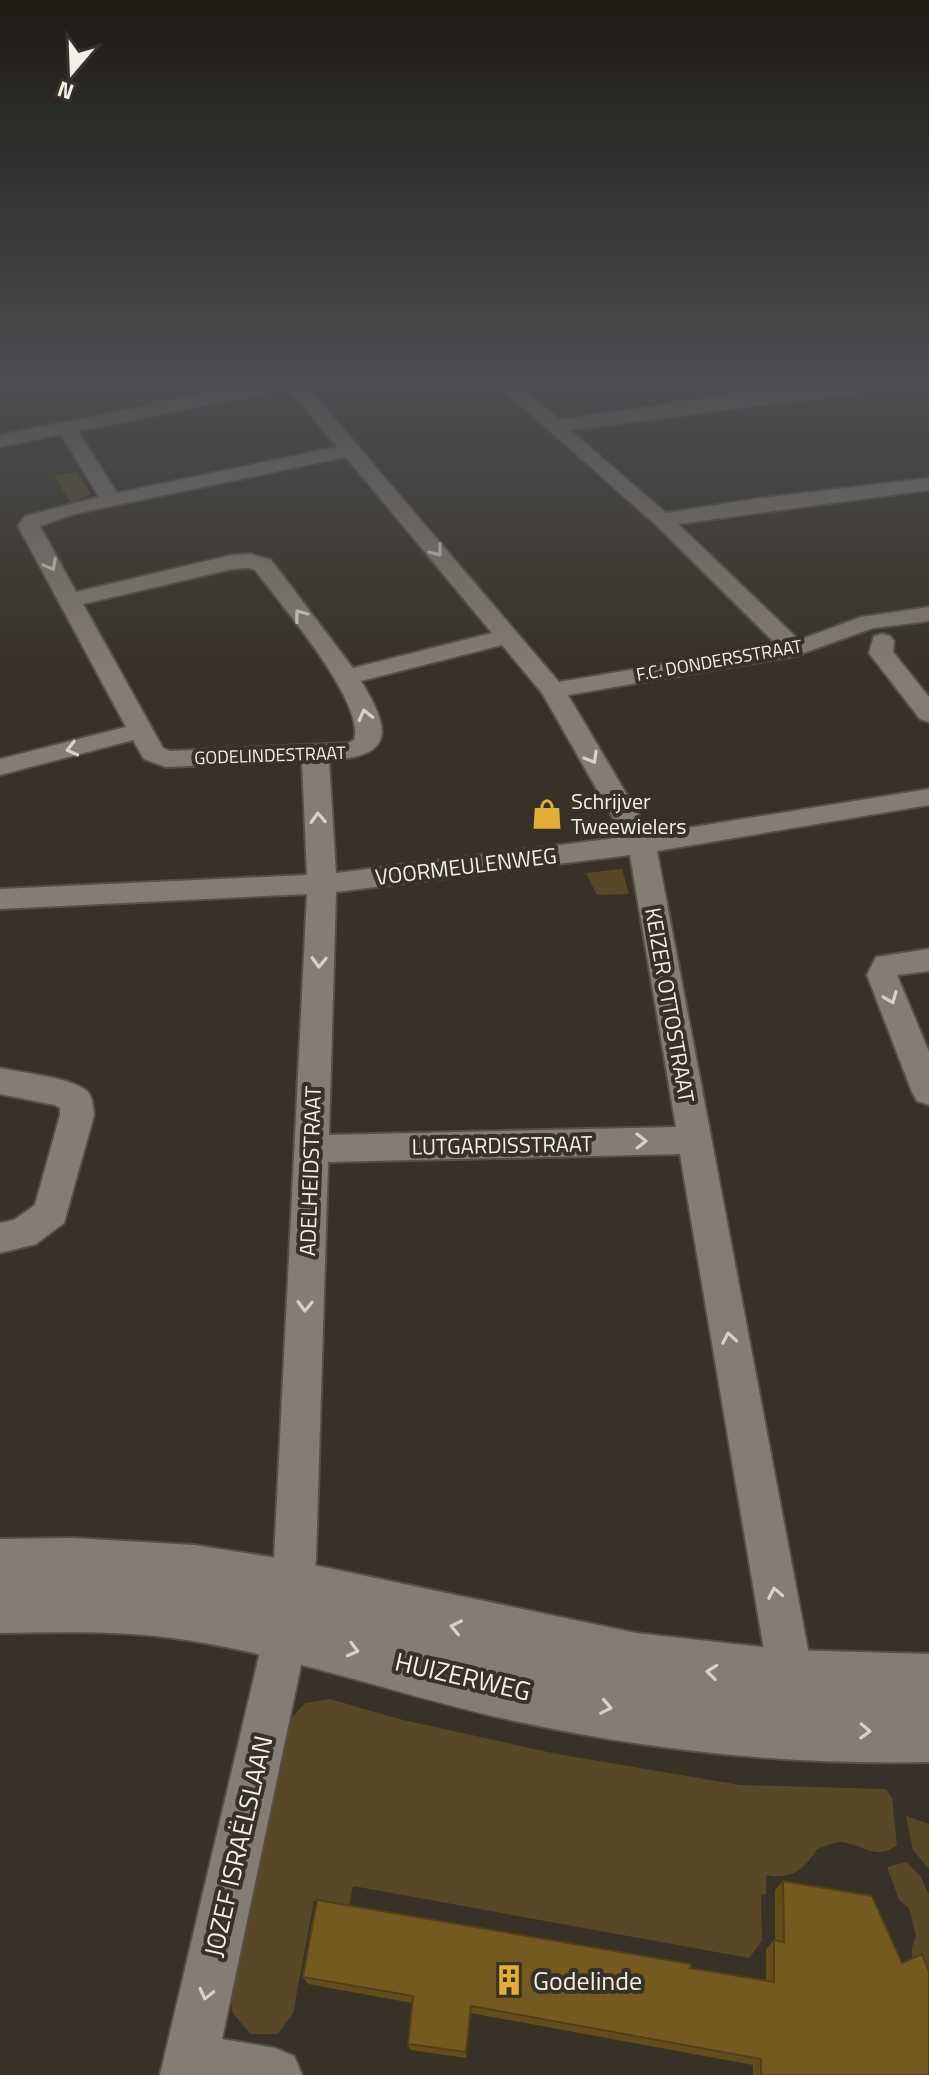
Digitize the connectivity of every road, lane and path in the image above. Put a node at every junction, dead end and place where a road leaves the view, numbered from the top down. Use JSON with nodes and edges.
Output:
{"nodes":[{"id":1,"x":98,"y":479,"type":"edge"},
{"id":2,"x":212,"y":479,"type":"edge"},
{"id":3,"x":375,"y":479,"type":"edge"},
{"id":4,"x":615,"y":479,"type":"edge"},
{"id":5,"x":929,"y":484,"type":"edge"},
{"id":6,"x":111,"y":500,"type":"junction"},
{"id":7,"x":662,"y":520,"type":"junction"},
{"id":8,"x":71,"y":600,"type":"junction"},
{"id":9,"x":929,"y":614,"type":"edge"},
{"id":10,"x":875,"y":631,"type":"junction"},
{"id":11,"x":509,"y":636,"type":"junction"},
{"id":12,"x":795,"y":649,"type":"junction"},
{"id":13,"x":347,"y":677,"type":"junction"},
{"id":14,"x":929,"y":687,"type":"edge"},
{"id":15,"x":553,"y":690,"type":"junction"},
{"id":16,"x":929,"y":714,"type":"edge"},
{"id":17,"x":143,"y":730,"type":"junction"},
{"id":18,"x":315,"y":752,"type":"junction"},
{"id":19,"x":0,"y":767,"type":"edge"},
{"id":20,"x":929,"y":797,"type":"edge"},
{"id":21,"x":642,"y":844,"type":"junction"},
{"id":22,"x":322,"y":884,"type":"junction"},
{"id":23,"x":0,"y":899,"type":"edge"},
{"id":24,"x":929,"y":960,"type":"edge"},
{"id":25,"x":0,"y":1081,"type":"edge"},
{"id":26,"x":929,"y":1092,"type":"edge"},
{"id":27,"x":693,"y":1140,"type":"junction"},
{"id":28,"x":311,"y":1149,"type":"junction"},
{"id":29,"x":0,"y":1238,"type":"edge"},
{"id":30,"x":0,"y":1569,"type":"edge"},
{"id":31,"x":0,"y":1603,"type":"edge"},
{"id":32,"x":287,"y":1611,"type":"junction"},
{"id":33,"x":929,"y":1685,"type":"edge"},
{"id":34,"x":776,"y":1704,"type":"junction"},
{"id":35,"x":929,"y":1730,"type":"edge"},
{"id":36,"x":189,"y":2068,"type":"edge"},
{"id":37,"x":275,"y":2075,"type":"edge"}],
"edges":[{"from":1,"to":6,"type":"street"},
{"from":2,"to":6,"type":"street"},
{"from":3,"to":11,"type":"street","name":"KEIZER OTTOSTRAAT","one_way":true},
{"from":4,"to":7,"type":"street"},
{"from":5,"to":7,"type":"street"},
{"from":6,"to":8,"type":"street","name":"GODELINDESTRAAT","one_way":true},
{"from":7,"to":12,"type":"street"},
{"from":13,"to":8,"type":"street","one_way":true},
{"from":8,"to":17,"type":"street","name":"GODELINDESTRAAT"},
{"from":9,"to":10,"type":"street","name":"F.C. DONDERSSTRAAT"},
{"from":10,"to":12,"type":"street","name":"F.C. DONDERSSTRAAT"},
{"from":10,"to":14,"type":"street"},
{"from":10,"to":16,"type":"street"},
{"from":11,"to":13,"type":"street"},
{"from":11,"to":15,"type":"street","name":"KEIZER OTTOSTRAAT"},
{"from":12,"to":15,"type":"street","name":"F.C. DONDERSSTRAAT"},
{"from":18,"to":13,"type":"street","name":"GODELINDESTRAAT","one_way":true},
{"from":15,"to":21,"type":"street","name":"KEIZER OTTOSTRAAT","one_way":true},
{"from":17,"to":18,"type":"street","name":"GODELINDESTRAAT"},
{"from":17,"to":19,"type":"street","one_way":true},
{"from":22,"to":18,"type":"street","name":"ADELHEIDSTRAAT","one_way":true},
{"from":20,"to":21,"type":"street","name":"VOORMEULENWEG"},
{"from":21,"to":22,"type":"street","name":"VOORMEULENWEG"},
{"from":21,"to":27,"type":"street","name":"KEIZER OTTOSTRAAT"},
{"from":22,"to":23,"type":"street","name":"VOORMEULENWEG"},
{"from":22,"to":28,"type":"street","name":"ADELHEIDSTRAAT","one_way":true},
{"from":24,"to":26,"type":"street","one_way":true},
{"from":25,"to":29,"type":"street"},
{"from":28,"to":27,"type":"street","name":"LUTGARDISSTRAAT","one_way":true},
{"from":34,"to":27,"type":"street","name":"KEIZER OTTOSTRAAT","one_way":true},
{"from":28,"to":32,"type":"street","name":"ADELHEIDSTRAAT","one_way":true},
{"from":30,"to":32,"type":"main road","name":"HUIZERWEG"},
{"from":31,"to":32,"type":"main road","name":"HUIZERWEG"},
{"from":32,"to":34,"type":"main road","name":"HUIZERWEG"},
{"from":32,"to":36,"type":"street","name":"JOZEF ISRAËLSLAAN","one_way":true},
{"from":33,"to":34,"type":"main road","name":"HUIZERWEG"},
{"from":34,"to":35,"type":"main road","name":"HUIZERWEG","one_way":true},
{"from":36,"to":37,"type":"street","name":"JOZEF ISRAËLSLAAN"}]}
